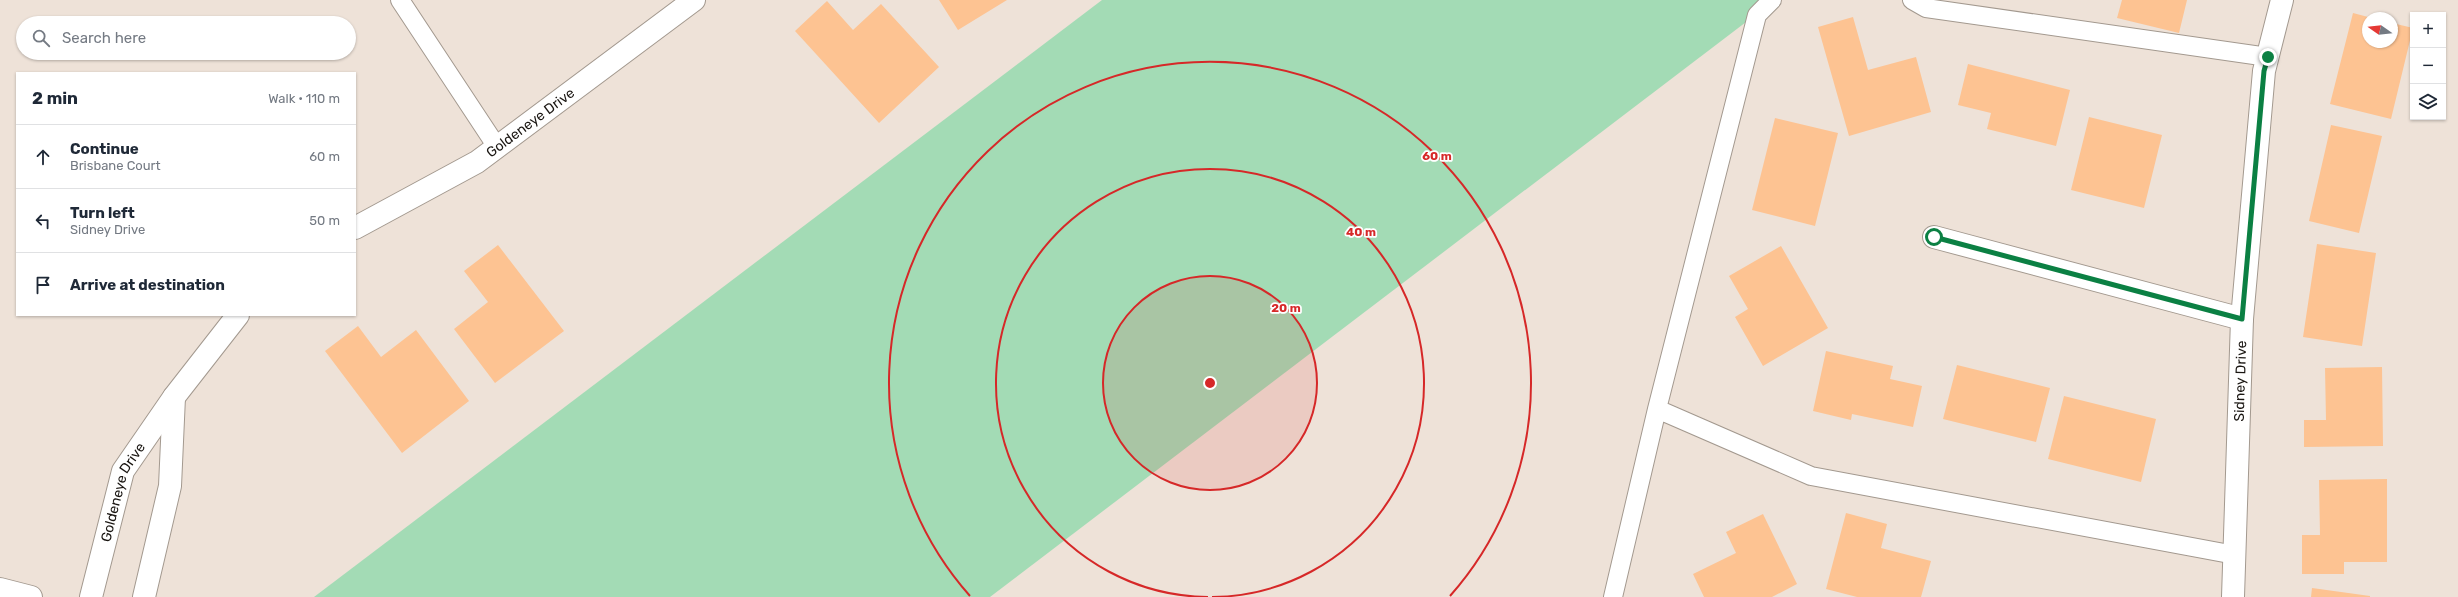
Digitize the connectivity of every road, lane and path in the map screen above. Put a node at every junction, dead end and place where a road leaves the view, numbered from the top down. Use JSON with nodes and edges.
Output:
{"nodes":[{"id":1,"x":400,"y":0,"type":"edge"},
{"id":2,"x":694,"y":0,"type":"edge"},
{"id":3,"x":1772,"y":0,"type":"edge"},
{"id":4,"x":1912,"y":0,"type":"edge"},
{"id":5,"x":2282,"y":0,"type":"edge"},
{"id":6,"x":2268,"y":57,"type":"junction"},
{"id":7,"x":497,"y":147,"type":"junction"},
{"id":8,"x":356,"y":227,"type":"edge"},
{"id":9,"x":1934,"y":237,"type":"dead end"},
{"id":10,"x":237,"y":316,"type":"edge"},
{"id":11,"x":2242,"y":319,"type":"junction"},
{"id":12,"x":174,"y":397,"type":"junction"},
{"id":13,"x":1656,"y":409,"type":"junction"},
{"id":14,"x":2235,"y":555,"type":"junction"},
{"id":15,"x":0,"y":588,"type":"edge"},
{"id":16,"x":31,"y":597,"type":"edge"},
{"id":17,"x":91,"y":597,"type":"edge"},
{"id":18,"x":144,"y":597,"type":"edge"},
{"id":19,"x":1613,"y":597,"type":"edge"},
{"id":20,"x":2233,"y":597,"type":"edge"}],
"edges":[{"from":1,"to":7,"type":"lane"},
{"from":2,"to":7,"type":"street","name":"Goldeneye Drive"},
{"from":3,"to":13,"type":"lane"},
{"from":4,"to":6,"type":"lane"},
{"from":5,"to":6,"type":"street","name":"Sidney Drive"},
{"from":6,"to":11,"type":"street","name":"Sidney Drive"},
{"from":7,"to":8,"type":"street","name":"Goldeneye Drive"},
{"from":9,"to":11,"type":"street"},
{"from":10,"to":12,"type":"street","name":"Goldeneye Drive"},
{"from":11,"to":14,"type":"street","name":"Sidney Drive"},
{"from":12,"to":17,"type":"street","name":"Goldeneye Drive"},
{"from":12,"to":18,"type":"street","name":"Goldeneye Drive"},
{"from":13,"to":14,"type":"lane"},
{"from":13,"to":19,"type":"lane"},
{"from":14,"to":20,"type":"street","name":"Sidney Drive"},
{"from":15,"to":16,"type":"street"}]}
